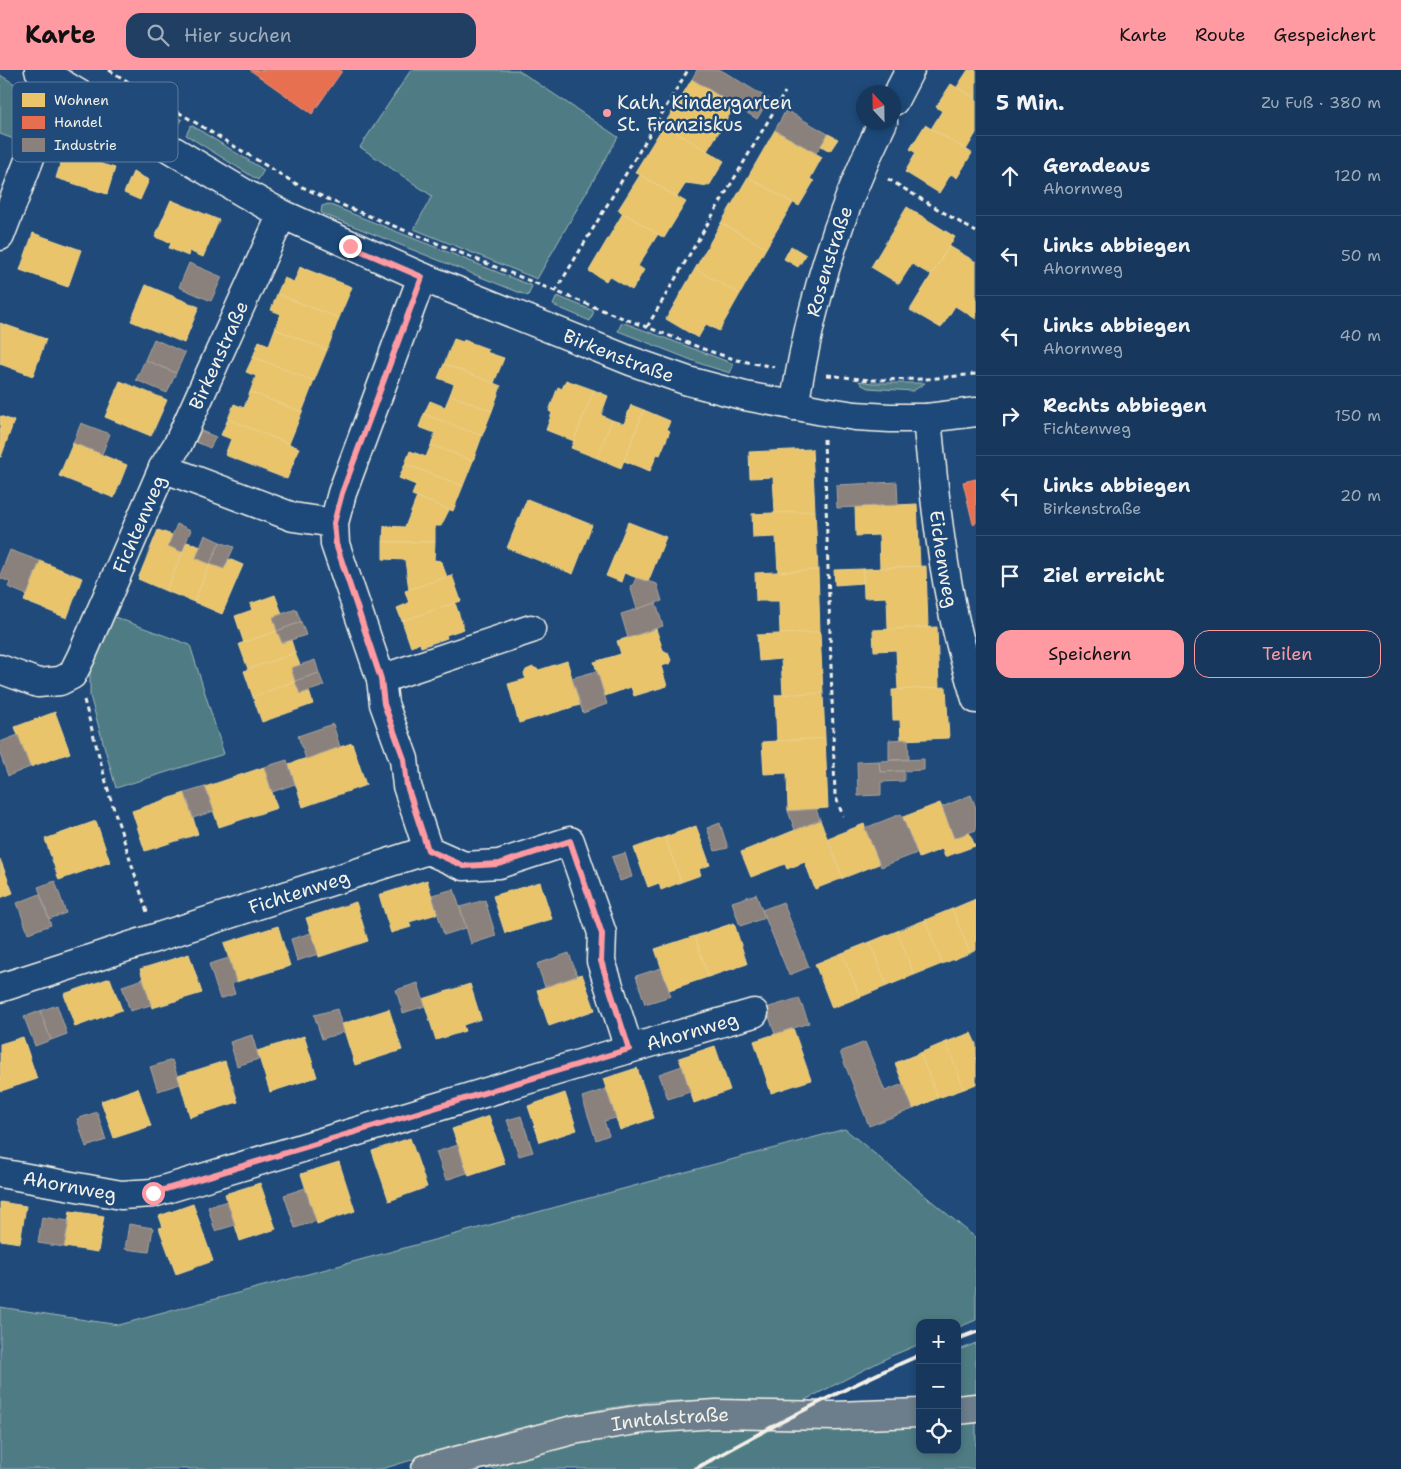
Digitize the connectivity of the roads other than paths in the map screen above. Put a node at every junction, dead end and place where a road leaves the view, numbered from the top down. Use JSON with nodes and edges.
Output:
{"nodes":[{"id":1,"x":910,"y":70,"type":"edge"},
{"id":2,"x":901,"y":87,"type":"edge"},
{"id":3,"x":879,"y":130,"type":"edge"},
{"id":4,"x":178,"y":153,"type":"edge"},
{"id":5,"x":28,"y":162,"type":"edge"},
{"id":6,"x":282,"y":214,"type":"junction"},
{"id":7,"x":0,"y":236,"type":"edge"},
{"id":8,"x":422,"y":277,"type":"junction"},
{"id":9,"x":794,"y":406,"type":"junction"},
{"id":10,"x":976,"y":412,"type":"edge"},
{"id":11,"x":927,"y":418,"type":"junction"},
{"id":12,"x":162,"y":468,"type":"junction"},
{"id":13,"x":334,"y":523,"type":"junction"},
{"id":14,"x":531,"y":629,"type":"dead end"},
{"id":15,"x":0,"y":669,"type":"edge"},
{"id":16,"x":381,"y":679,"type":"junction"},
{"id":17,"x":976,"y":700,"type":"edge"},
{"id":18,"x":428,"y":850,"type":"junction"},
{"id":19,"x":0,"y":988,"type":"edge"},
{"id":20,"x":754,"y":1013,"type":"dead end"},
{"id":21,"x":629,"y":1049,"type":"junction"},
{"id":22,"x":0,"y":1173,"type":"edge"},
{"id":23,"x":976,"y":1408,"type":"edge"},
{"id":24,"x":961,"y":1410,"type":"edge"},
{"id":25,"x":916,"y":1413,"type":"edge"},
{"id":26,"x":426,"y":1469,"type":"edge"}],
"edges":[{"from":1,"to":2,"type":"street"},
{"from":3,"to":9,"type":"street","name":"Rosenstraße"},
{"from":4,"to":6,"type":"street","name":"Birkenstraße"},
{"from":5,"to":7,"type":"street"},
{"from":6,"to":8,"type":"street","name":"Birkenstraße"},
{"from":6,"to":12,"type":"street","name":"Birkenstraße"},
{"from":8,"to":9,"type":"street","name":"Birkenstraße"},
{"from":8,"to":13,"type":"street"},
{"from":9,"to":11,"type":"street","name":"Birkenstraße"},
{"from":10,"to":11,"type":"street","name":"Birkenstraße"},
{"from":11,"to":17,"type":"street","name":"Eichenweg"},
{"from":12,"to":13,"type":"street","name":"Fichtenweg"},
{"from":12,"to":15,"type":"street","name":"Fichtenweg"},
{"from":13,"to":16,"type":"street"},
{"from":14,"to":16,"type":"street"},
{"from":16,"to":18,"type":"street"},
{"from":18,"to":19,"type":"street","name":"Fichtenweg"},
{"from":18,"to":21,"type":"street","name":"Ahornweg"},
{"from":20,"to":21,"type":"street","name":"Ahornweg"},
{"from":21,"to":22,"type":"street","name":"Ahornweg"},
{"from":23,"to":24,"type":"main road"},
{"from":25,"to":26,"type":"main road","name":"Inntalstraße"}]}
